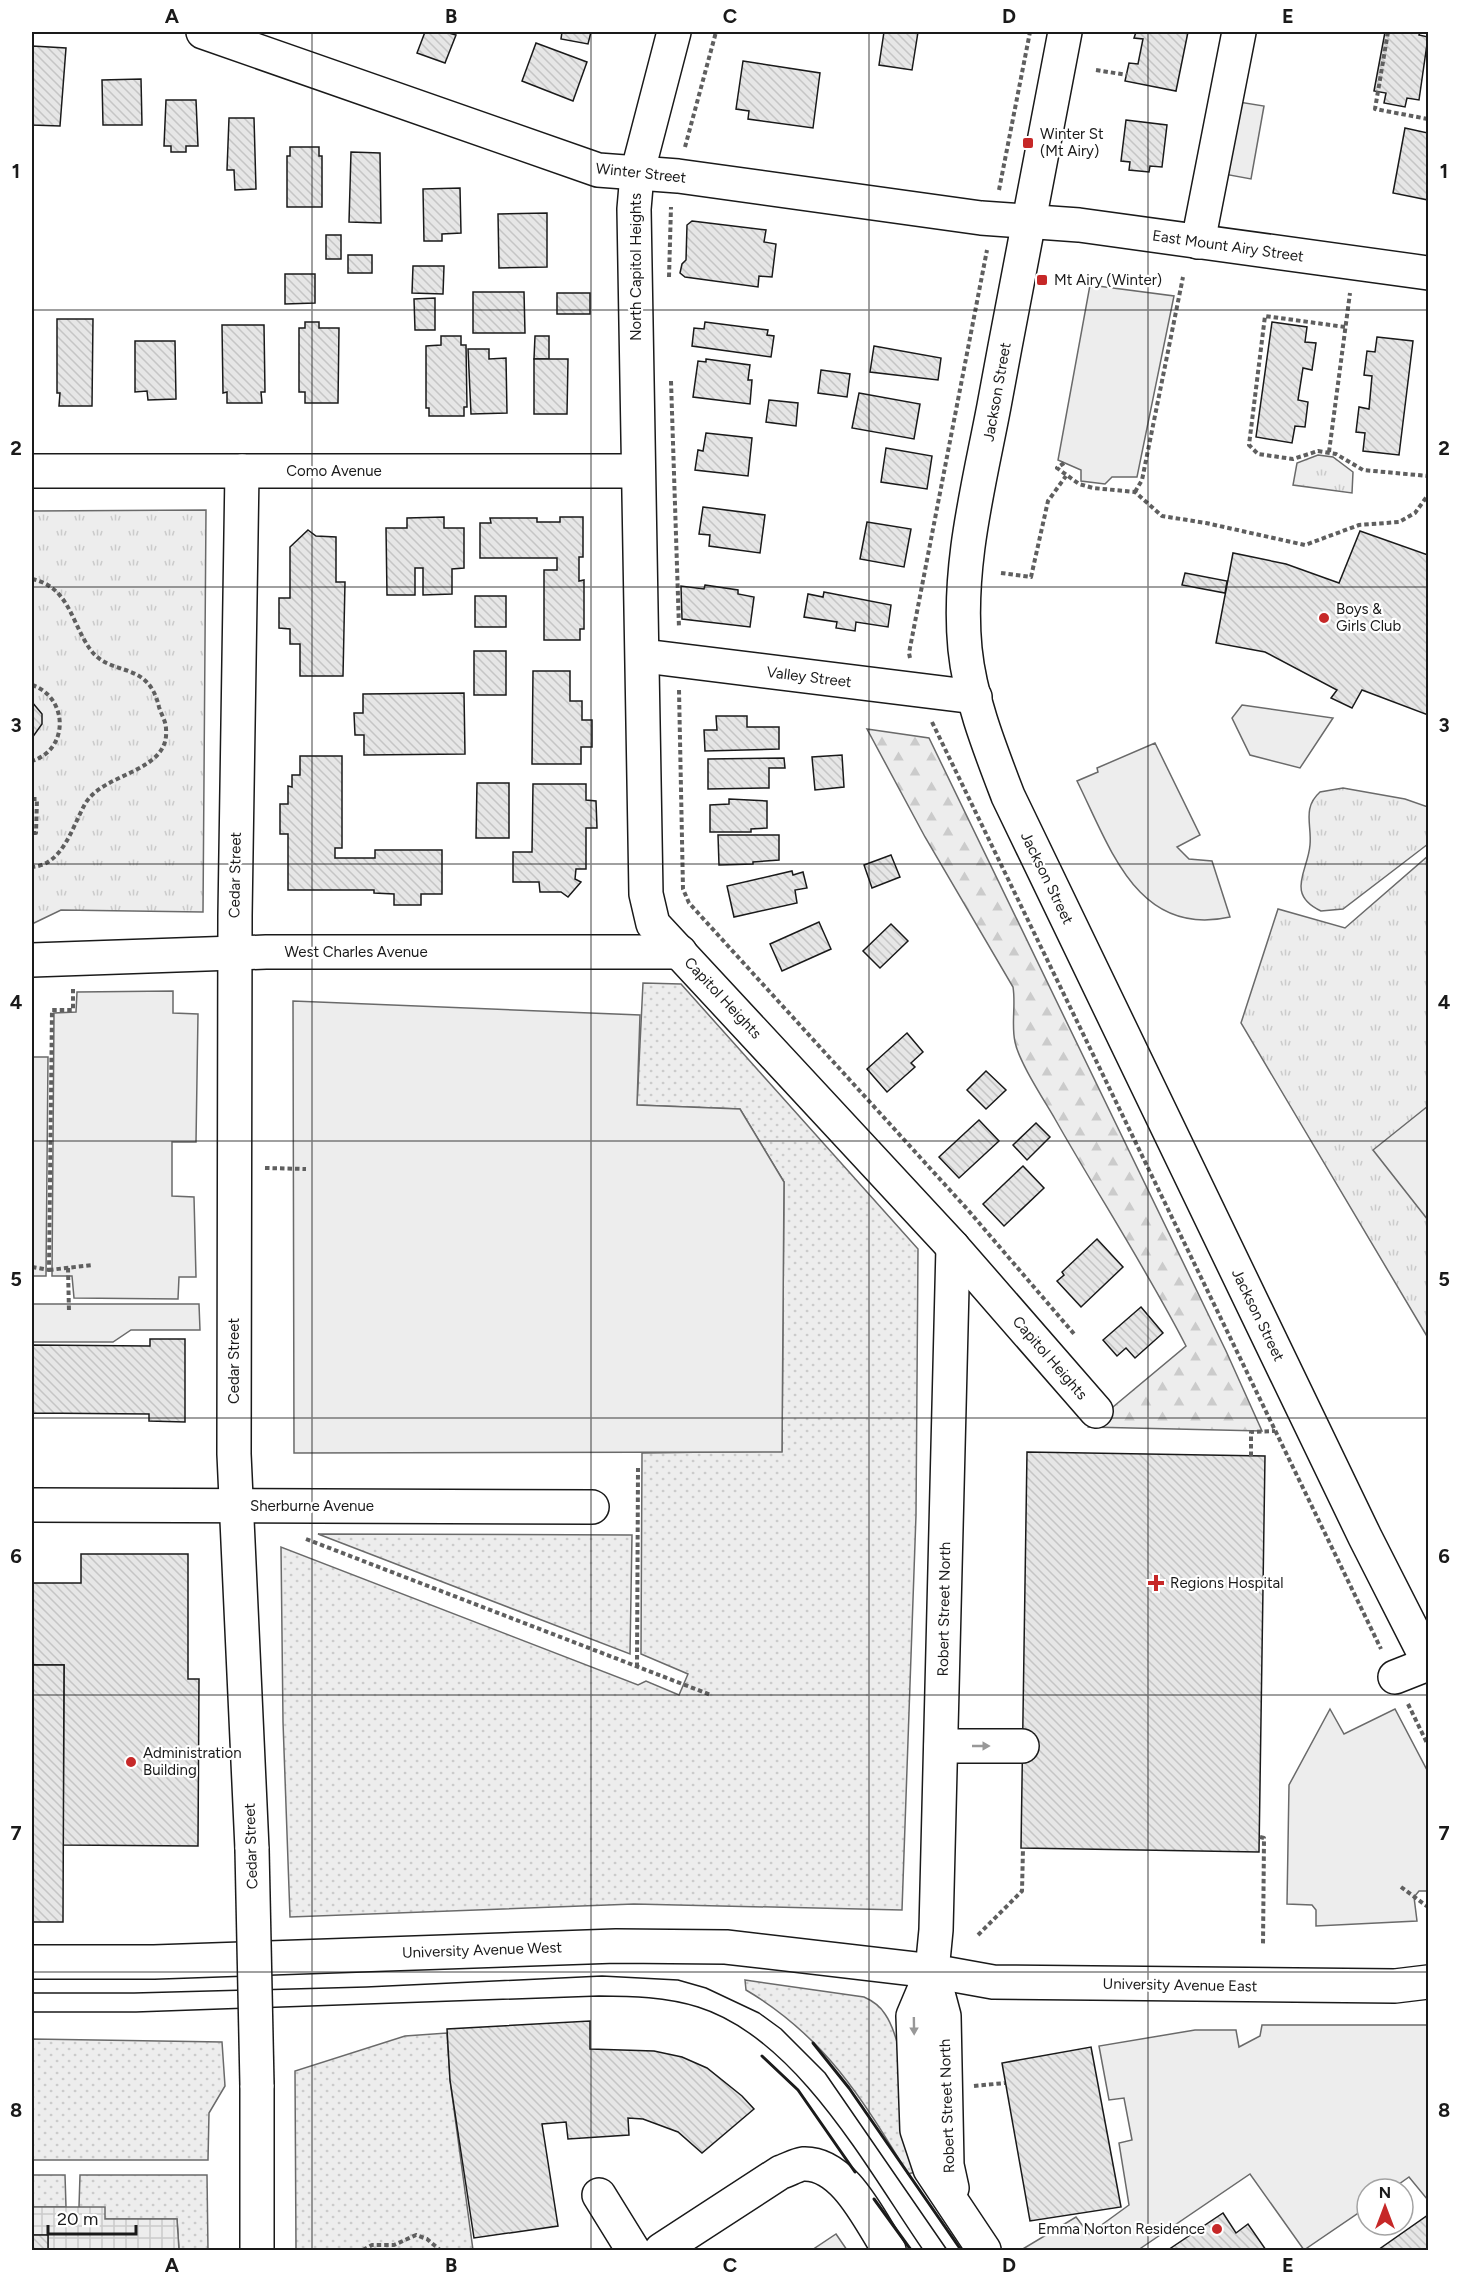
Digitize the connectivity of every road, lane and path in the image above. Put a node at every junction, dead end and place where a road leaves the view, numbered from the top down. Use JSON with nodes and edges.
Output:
{"nodes":[{"id":1,"x":203,"y":32,"type":"edge"},
{"id":2,"x":674,"y":32,"type":"edge"},
{"id":3,"x":716,"y":32,"type":"edge"},
{"id":4,"x":1065,"y":32,"type":"edge"},
{"id":5,"x":1239,"y":32,"type":"edge"},
{"id":6,"x":1388,"y":32,"type":"edge"},
{"id":7,"x":1096,"y":70,"type":"dead end"},
{"id":8,"x":1127,"y":75,"type":"dead end"},
{"id":9,"x":1428,"y":119,"type":"edge"},
{"id":10,"x":637,"y":174,"type":"junction"},
{"id":11,"x":678,"y":176,"type":"junction"},
{"id":12,"x":1028,"y":220,"type":"junction"},
{"id":13,"x":1198,"y":242,"type":"junction"},
{"id":14,"x":1354,"y":263,"type":"junction"},
{"id":15,"x":1428,"y":273,"type":"edge"},
{"id":16,"x":1183,"y":277,"type":"dead end"},
{"id":17,"x":669,"y":279,"type":"dead end"},
{"id":18,"x":1345,"y":327,"type":"junction"},
{"id":19,"x":671,"y":373,"type":"dead end"},
{"id":20,"x":1329,"y":452,"type":"junction"},
{"id":21,"x":1064,"y":463,"type":"dead end"},
{"id":22,"x":32,"y":471,"type":"edge"},
{"id":23,"x":242,"y":471,"type":"junction"},
{"id":24,"x":637,"y":471,"type":"junction"},
{"id":25,"x":1066,"y":476,"type":"junction"},
{"id":26,"x":1428,"y":476,"type":"edge"},
{"id":27,"x":1135,"y":492,"type":"junction"},
{"id":28,"x":1428,"y":495,"type":"edge"},
{"id":29,"x":1001,"y":573,"type":"dead end"},
{"id":30,"x":32,"y":579,"type":"edge"},
{"id":31,"x":644,"y":656,"type":"junction"},
{"id":32,"x":680,"y":661,"type":"junction"},
{"id":33,"x":32,"y":685,"type":"edge"},
{"id":34,"x":975,"y":697,"type":"junction"},
{"id":35,"x":32,"y":761,"type":"edge"},
{"id":36,"x":32,"y":799,"type":"edge"},
{"id":37,"x":32,"y":833,"type":"edge"},
{"id":38,"x":32,"y":867,"type":"edge"},
{"id":39,"x":680,"y":952,"type":"junction"},
{"id":40,"x":235,"y":953,"type":"junction"},
{"id":41,"x":32,"y":960,"type":"edge"},
{"id":42,"x":73,"y":989,"type":"dead end"},
{"id":43,"x":262,"y":1168,"type":"dead end"},
{"id":44,"x":306,"y":1169,"type":"dead end"},
{"id":45,"x":953,"y":1247,"type":"junction"},
{"id":46,"x":92,"y":1265,"type":"dead end"},
{"id":47,"x":32,"y":1267,"type":"edge"},
{"id":48,"x":68,"y":1268,"type":"junction"},
{"id":49,"x":49,"y":1270,"type":"junction"},
{"id":50,"x":69,"y":1312,"type":"dead end"},
{"id":51,"x":1083,"y":1345,"type":"dead end"},
{"id":52,"x":1096,"y":1411,"type":"dead end"},
{"id":53,"x":1275,"y":1431,"type":"dead end"},
{"id":54,"x":1251,"y":1456,"type":"dead end"},
{"id":55,"x":638,"y":1468,"type":"dead end"},
{"id":56,"x":32,"y":1505,"type":"edge"},
{"id":57,"x":238,"y":1506,"type":"junction"},
{"id":58,"x":592,"y":1507,"type":"dead end"},
{"id":59,"x":298,"y":1536,"type":"dead end"},
{"id":60,"x":1428,"y":1663,"type":"edge"},
{"id":61,"x":637,"y":1667,"type":"junction"},
{"id":62,"x":1395,"y":1677,"type":"dead end"},
{"id":63,"x":711,"y":1695,"type":"dead end"},
{"id":64,"x":941,"y":1746,"type":"junction"},
{"id":65,"x":1022,"y":1746,"type":"dead end"},
{"id":66,"x":1260,"y":1837,"type":"dead end"},
{"id":67,"x":1023,"y":1848,"type":"dead end"},
{"id":68,"x":1401,"y":1887,"type":"dead end"},
{"id":69,"x":1428,"y":1907,"type":"edge"},
{"id":70,"x":978,"y":1935,"type":"dead end"},
{"id":71,"x":1263,"y":1945,"type":"dead end"},
{"id":72,"x":32,"y":1962,"type":"edge"},
{"id":73,"x":932,"y":1971,"type":"junction"},
{"id":74,"x":1428,"y":1982,"type":"edge"},
{"id":75,"x":1005,"y":2083,"type":"dead end"},
{"id":76,"x":974,"y":2086,"type":"dead end"},
{"id":77,"x":599,"y":2195,"type":"dead end"},
{"id":78,"x":257,"y":2250,"type":"edge"},
{"id":79,"x":363,"y":2250,"type":"edge"},
{"id":80,"x":440,"y":2250,"type":"edge"},
{"id":81,"x":633,"y":2250,"type":"edge"},
{"id":82,"x":661,"y":2250,"type":"edge"},
{"id":83,"x":889,"y":2250,"type":"edge"},
{"id":84,"x":984,"y":2250,"type":"edge"}],
"edges":[{"from":1,"to":10,"type":"street","name":"Winter Street"},
{"from":2,"to":10,"type":"street","name":"North Capitol Heights"},
{"from":3,"to":11,"type":"path"},
{"from":4,"to":12,"type":"street","name":"Jackson Street"},
{"from":5,"to":13,"type":"street"},
{"from":6,"to":9,"type":"path"},
{"from":7,"to":8,"type":"path"},
{"from":10,"to":11,"type":"street","name":"Winter Street"},
{"from":10,"to":24,"type":"street","name":"North Capitol Heights"},
{"from":11,"to":12,"type":"street","name":"Winter Street"},
{"from":11,"to":17,"type":"path"},
{"from":12,"to":13,"type":"street","name":"East Mount Airy Street"},
{"from":12,"to":34,"type":"street","name":"Jackson Street"},
{"from":13,"to":14,"type":"street","name":"East Mount Airy Street"},
{"from":14,"to":15,"type":"street","name":"East Mount Airy Street"},
{"from":14,"to":18,"type":"path"},
{"from":16,"to":27,"type":"path"},
{"from":18,"to":20,"type":"path"},
{"from":18,"to":20,"type":"path"},
{"from":19,"to":32,"type":"path"},
{"from":20,"to":26,"type":"path"},
{"from":21,"to":25,"type":"path"},
{"from":22,"to":23,"type":"street","name":"Como Avenue"},
{"from":23,"to":24,"type":"street","name":"Como Avenue"},
{"from":23,"to":40,"type":"street","name":"Cedar Street"},
{"from":24,"to":31,"type":"street","name":"Capitol Heights"},
{"from":25,"to":27,"type":"path"},
{"from":25,"to":29,"type":"path"},
{"from":27,"to":28,"type":"path"},
{"from":30,"to":38,"type":"path"},
{"from":31,"to":32,"type":"street","name":"Valley Street"},
{"from":31,"to":39,"type":"street","name":"Capitol Heights"},
{"from":32,"to":34,"type":"street","name":"Valley Street"},
{"from":32,"to":51,"type":"path"},
{"from":33,"to":35,"type":"path"},
{"from":34,"to":60,"type":"street","name":"Jackson Street"},
{"from":36,"to":37,"type":"path"},
{"from":39,"to":40,"type":"street","name":"West Charles Avenue"},
{"from":39,"to":45,"type":"street","name":"Capitol Heights"},
{"from":40,"to":41,"type":"street","name":"West Charles Avenue"},
{"from":40,"to":57,"type":"street","name":"Cedar Street"},
{"from":42,"to":49,"type":"path"},
{"from":43,"to":44,"type":"path"},
{"from":45,"to":52,"type":"street","name":"Capitol Heights"},
{"from":45,"to":64,"type":"street","name":"Robert Street North"},
{"from":46,"to":48,"type":"path"},
{"from":47,"to":49,"type":"path"},
{"from":48,"to":49,"type":"path"},
{"from":48,"to":50,"type":"path"},
{"from":53,"to":54,"type":"path"},
{"from":55,"to":61,"type":"path"},
{"from":56,"to":57,"type":"street","name":"Sherburne Avenue"},
{"from":57,"to":58,"type":"street","name":"Sherburne Avenue"},
{"from":57,"to":78,"type":"street","name":"Cedar Street","bridge":true},
{"from":59,"to":61,"type":"path"},
{"from":60,"to":62,"type":"street"},
{"from":61,"to":63,"type":"path"},
{"from":64,"to":65,"type":"street","one_way":true},
{"from":64,"to":73,"type":"street","name":"Robert Street North"},
{"from":66,"to":71,"type":"path"},
{"from":67,"to":70,"type":"path"},
{"from":68,"to":69,"type":"path"},
{"from":72,"to":73,"type":"street","name":"University Avenue West"},
{"from":73,"to":74,"type":"street","name":"University Avenue East"},
{"from":73,"to":84,"type":"street","name":"Robert Street North"},
{"from":75,"to":76,"type":"path"},
{"from":77,"to":81,"type":"street"},
{"from":79,"to":80,"type":"path"},
{"from":82,"to":83,"type":"street"}]}
